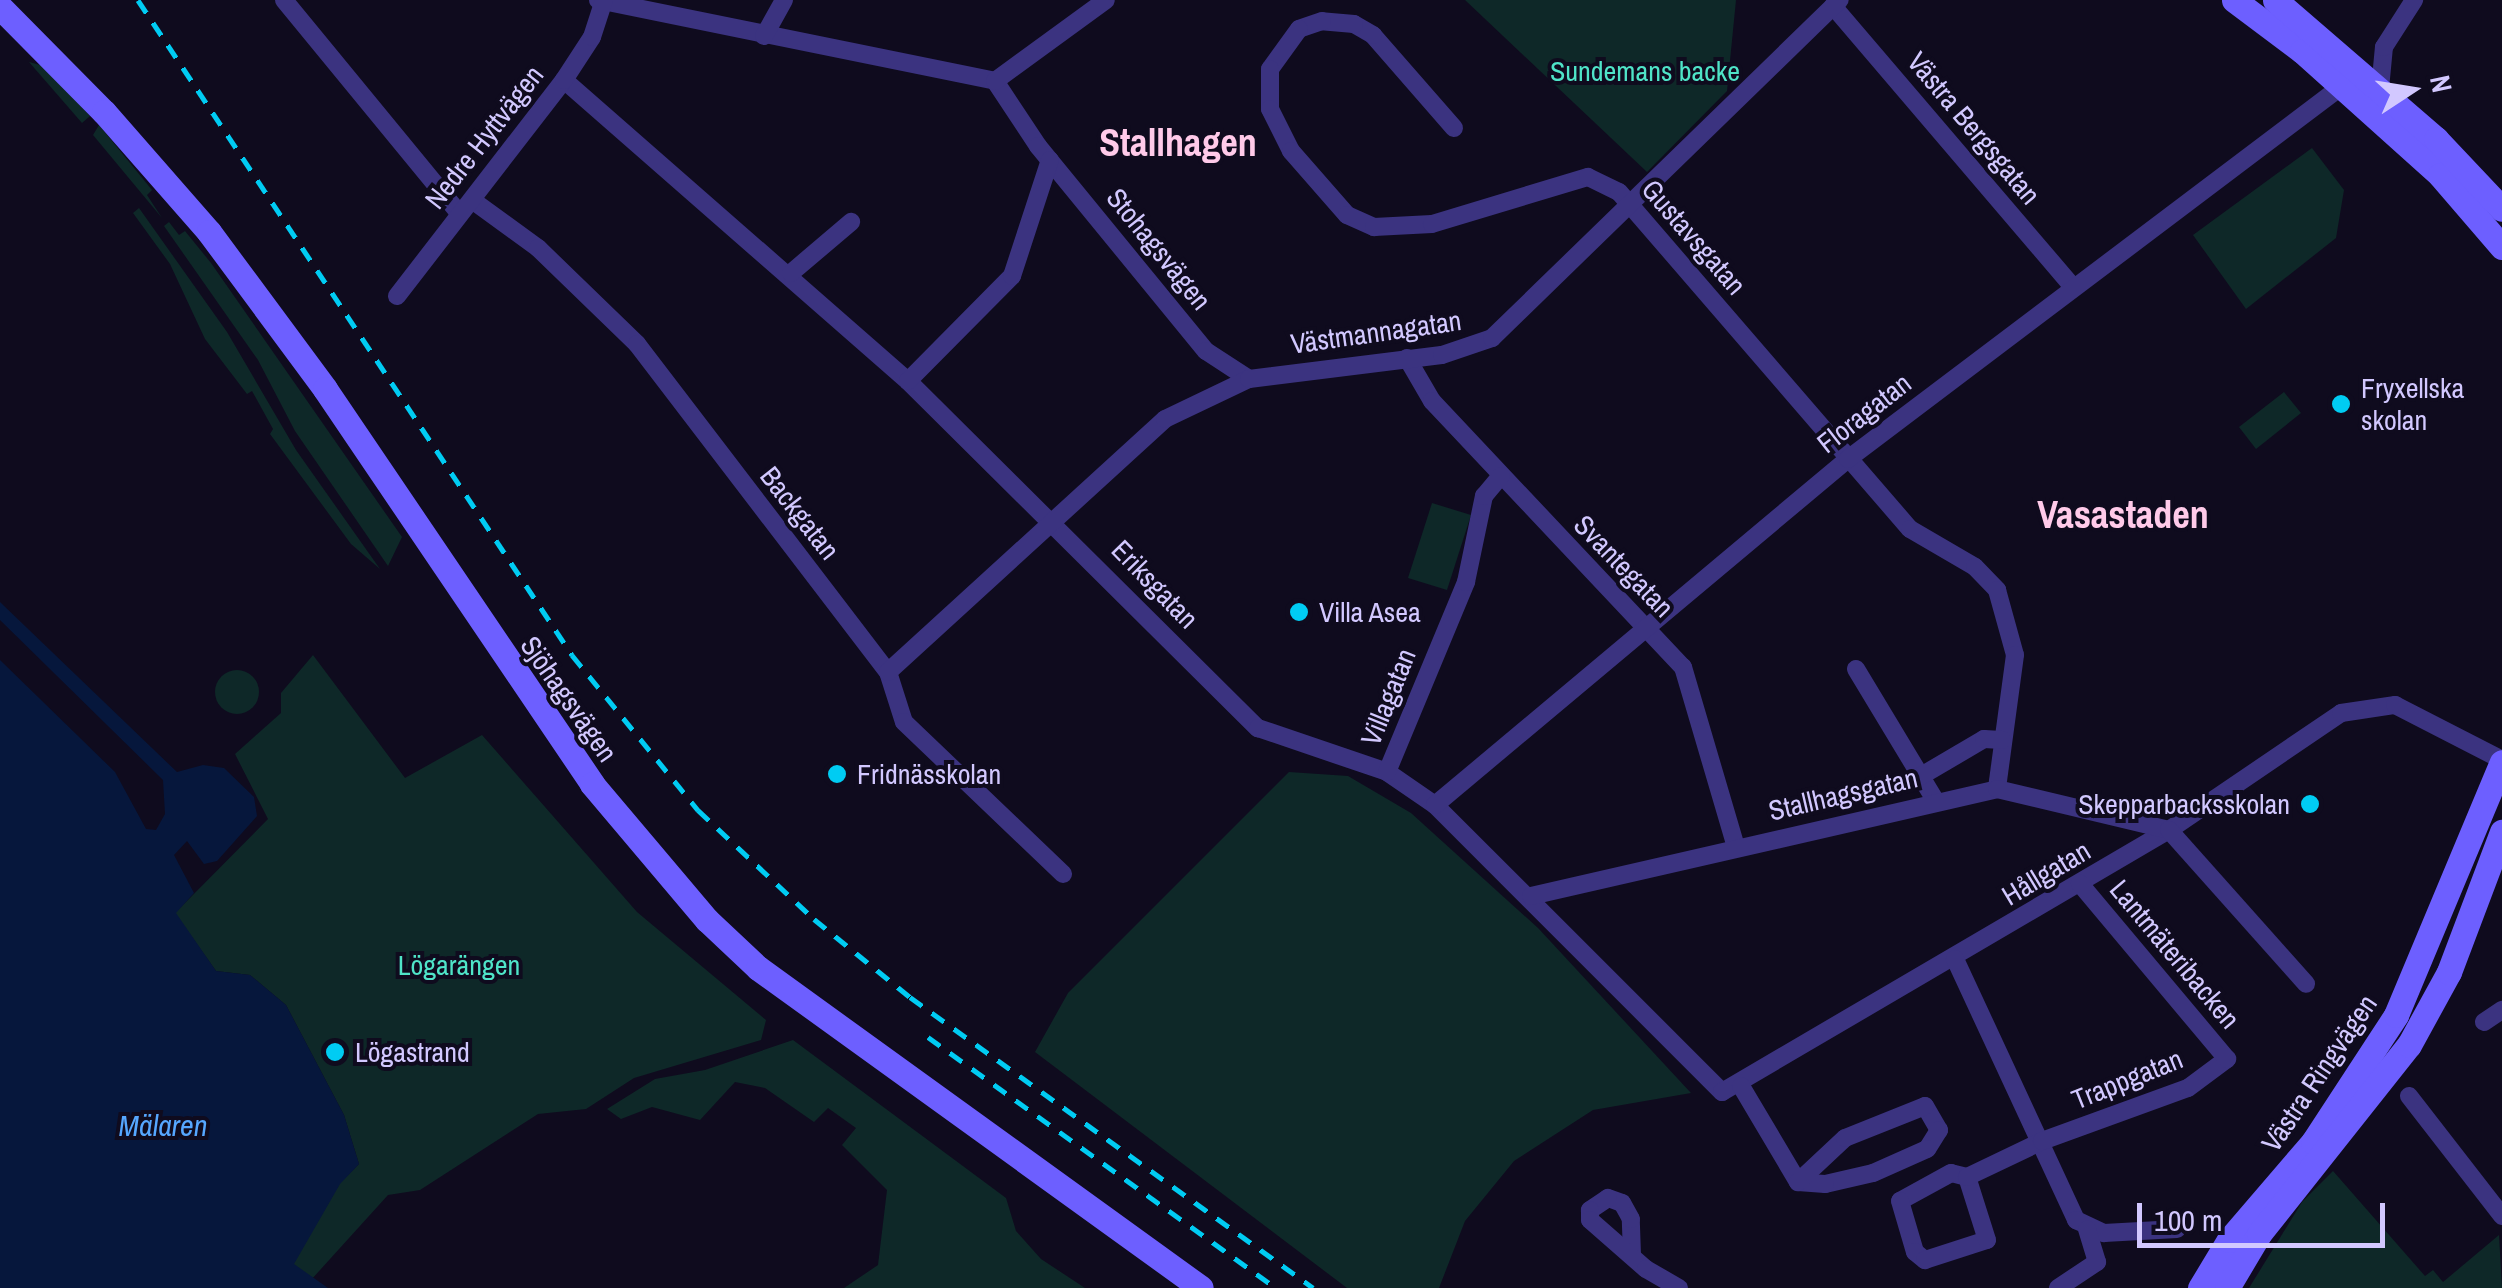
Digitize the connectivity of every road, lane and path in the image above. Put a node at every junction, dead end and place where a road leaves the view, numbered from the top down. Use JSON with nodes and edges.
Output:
{"nodes":[{"id":1,"x":284,"y":0,"type":"edge"},
{"id":2,"x":784,"y":0,"type":"edge"},
{"id":3,"x":1106,"y":0,"type":"edge"},
{"id":4,"x":2234,"y":0,"type":"edge"},
{"id":5,"x":2274,"y":0,"type":"edge"},
{"id":6,"x":2414,"y":0,"type":"edge"},
{"id":7,"x":602,"y":2,"type":"edge"},
{"id":8,"x":1836,"y":3,"type":"edge"},
{"id":9,"x":5,"y":9,"type":"edge"},
{"id":10,"x":764,"y":36,"type":"junction"},
{"id":11,"x":564,"y":80,"type":"junction"},
{"id":12,"x":995,"y":82,"type":"junction"},
{"id":13,"x":2342,"y":86,"type":"junction"},
{"id":14,"x":2380,"y":88,"type":"junction"},
{"id":15,"x":1454,"y":128,"type":"dead end"},
{"id":16,"x":1050,"y":160,"type":"junction"},
{"id":17,"x":1632,"y":204,"type":"junction"},
{"id":18,"x":466,"y":207,"type":"junction"},
{"id":19,"x":2502,"y":209,"type":"edge"},
{"id":20,"x":851,"y":222,"type":"dead end"},
{"id":21,"x":2502,"y":247,"type":"edge"},
{"id":22,"x":791,"y":274,"type":"junction"},
{"id":23,"x":2072,"y":286,"type":"junction"},
{"id":24,"x":396,"y":296,"type":"dead end"},
{"id":25,"x":1407,"y":358,"type":"junction"},
{"id":26,"x":1249,"y":379,"type":"junction"},
{"id":27,"x":908,"y":381,"type":"junction"},
{"id":28,"x":1848,"y":459,"type":"junction"},
{"id":29,"x":1501,"y":476,"type":"junction"},
{"id":30,"x":1052,"y":518,"type":"junction"},
{"id":31,"x":1646,"y":628,"type":"junction"},
{"id":32,"x":1856,"y":669,"type":"dead end"},
{"id":33,"x":888,"y":672,"type":"junction"},
{"id":34,"x":2002,"y":740,"type":"junction"},
{"id":35,"x":2502,"y":761,"type":"edge"},
{"id":36,"x":1387,"y":772,"type":"junction"},
{"id":37,"x":1921,"y":776,"type":"junction"},
{"id":38,"x":1997,"y":789,"type":"junction"},
{"id":39,"x":1935,"y":800,"type":"junction"},
{"id":40,"x":1435,"y":805,"type":"junction"},
{"id":41,"x":2170,"y":830,"type":"junction"},
{"id":42,"x":2502,"y":832,"type":"edge"},
{"id":43,"x":1736,"y":847,"type":"junction"},
{"id":44,"x":1063,"y":874,"type":"dead end"},
{"id":45,"x":2080,"y":884,"type":"junction"},
{"id":46,"x":1530,"y":896,"type":"junction"},
{"id":47,"x":1955,"y":959,"type":"junction"},
{"id":48,"x":2306,"y":984,"type":"dead end"},
{"id":49,"x":2502,"y":1010,"type":"edge"},
{"id":50,"x":2484,"y":1022,"type":"dead end"},
{"id":51,"x":2227,"y":1058,"type":"joint"},
{"id":52,"x":1742,"y":1086,"type":"junction"},
{"id":53,"x":1722,"y":1092,"type":"joint"},
{"id":54,"x":2410,"y":1096,"type":"dead end"},
{"id":55,"x":2042,"y":1141,"type":"junction"},
{"id":56,"x":1967,"y":1177,"type":"junction"},
{"id":57,"x":1798,"y":1182,"type":"junction"},
{"id":58,"x":2502,"y":1216,"type":"edge"},
{"id":59,"x":2087,"y":1229,"type":"junction"},
{"id":60,"x":2176,"y":1229,"type":"dead end"},
{"id":61,"x":1632,"y":1255,"type":"dead end"},
{"id":62,"x":1201,"y":1288,"type":"edge"},
{"id":63,"x":1679,"y":1288,"type":"edge"},
{"id":64,"x":2058,"y":1288,"type":"edge"},
{"id":65,"x":2200,"y":1288,"type":"edge"},
{"id":66,"x":2228,"y":1288,"type":"edge"}],
"edges":[{"from":1,"to":18,"type":"street","name":"Backgatan"},
{"from":2,"to":10,"type":"street"},
{"from":3,"to":12,"type":"street"},
{"from":4,"to":13,"type":"main road"},
{"from":5,"to":14,"type":"main road"},
{"from":6,"to":14,"type":"street"},
{"from":7,"to":10,"type":"street"},
{"from":7,"to":11,"type":"street","name":"Nedre Hyttvägen"},
{"from":8,"to":17,"type":"street","name":"Västmannagatan"},
{"from":8,"to":23,"type":"street","name":"Västra Bergsgatan"},
{"from":9,"to":62,"type":"main road","name":"Sjöhagsvägen"},
{"from":10,"to":12,"type":"street"},
{"from":11,"to":18,"type":"street","name":"Nedre Hyttvägen"},
{"from":11,"to":22,"type":"street","name":"Eriksgatan"},
{"from":12,"to":16,"type":"street","name":"Stohagsvägen"},
{"from":13,"to":21,"type":"main road"},
{"from":13,"to":23,"type":"street","name":"Floragatan"},
{"from":14,"to":19,"type":"main road"},
{"from":15,"to":17,"type":"street","name":"Gustavsgatan"},
{"from":16,"to":26,"type":"street","name":"Stohagsvägen"},
{"from":16,"to":27,"type":"street"},
{"from":17,"to":25,"type":"street","name":"Västmannagatan"},
{"from":17,"to":28,"type":"street","name":"Gustavsgatan"},
{"from":18,"to":24,"type":"street","name":"Nedre Hyttvägen"},
{"from":18,"to":33,"type":"street","name":"Backgatan"},
{"from":20,"to":22,"type":"street"},
{"from":22,"to":27,"type":"street","name":"Eriksgatan"},
{"from":23,"to":28,"type":"street","name":"Floragatan"},
{"from":25,"to":26,"type":"street","name":"Västmannagatan"},
{"from":25,"to":29,"type":"street","name":"Svantegatan"},
{"from":26,"to":30,"type":"street","name":"Västmannagatan"},
{"from":27,"to":30,"type":"street","name":"Eriksgatan"},
{"from":28,"to":31,"type":"street","name":"Floragatan"},
{"from":28,"to":34,"type":"street","name":"Gustavsgatan"},
{"from":29,"to":31,"type":"street","name":"Svantegatan"},
{"from":29,"to":36,"type":"street","name":"Villagatan"},
{"from":30,"to":33,"type":"street","name":"Västmannagatan"},
{"from":30,"to":36,"type":"street","name":"Eriksgatan"},
{"from":31,"to":40,"type":"street","name":"Floragatan"},
{"from":31,"to":43,"type":"street","name":"Svantegatan"},
{"from":32,"to":37,"type":"street"},
{"from":33,"to":44,"type":"street","name":"Backgatan"},
{"from":34,"to":37,"type":"street"},
{"from":34,"to":38,"type":"street","name":"Gustavsgatan"},
{"from":35,"to":41,"type":"street","name":"Hållgatan"},
{"from":35,"to":65,"type":"main road","name":"Västra Ringvägen"},
{"from":36,"to":40,"type":"street","name":"Eriksgatan"},
{"from":37,"to":39,"type":"street"},
{"from":38,"to":39,"type":"street","name":"Stallhagsgatan"},
{"from":38,"to":41,"type":"street","name":"Stallhagsgatan"},
{"from":39,"to":43,"type":"street","name":"Stallhagsgatan"},
{"from":40,"to":46,"type":"street","name":"Eriksgatan"},
{"from":41,"to":45,"type":"street","name":"Hållgatan"},
{"from":41,"to":48,"type":"street"},
{"from":42,"to":66,"type":"main road","name":"Västra Ringvägen"},
{"from":43,"to":46,"type":"street","name":"Stallhagsgatan"},
{"from":45,"to":47,"type":"street","name":"Hållgatan"},
{"from":45,"to":51,"type":"street","name":"Lantmäteribacken"},
{"from":46,"to":53,"type":"street","name":"Eriksgatan"},
{"from":47,"to":52,"type":"street","name":"Hållgatan"},
{"from":47,"to":55,"type":"street"},
{"from":49,"to":50,"type":"street"},
{"from":51,"to":55,"type":"street","name":"Trappgatan"},
{"from":52,"to":53,"type":"street","name":"Hållgatan"},
{"from":52,"to":57,"type":"street"},
{"from":54,"to":58,"type":"street"},
{"from":55,"to":56,"type":"street","name":"Trappgatan"},
{"from":55,"to":59,"type":"street"},
{"from":56,"to":56,"type":"street","name":"Trappgatan"},
{"from":57,"to":57,"type":"street"},
{"from":59,"to":60,"type":"street"},
{"from":59,"to":64,"type":"street"},
{"from":61,"to":63,"type":"street"}]}
